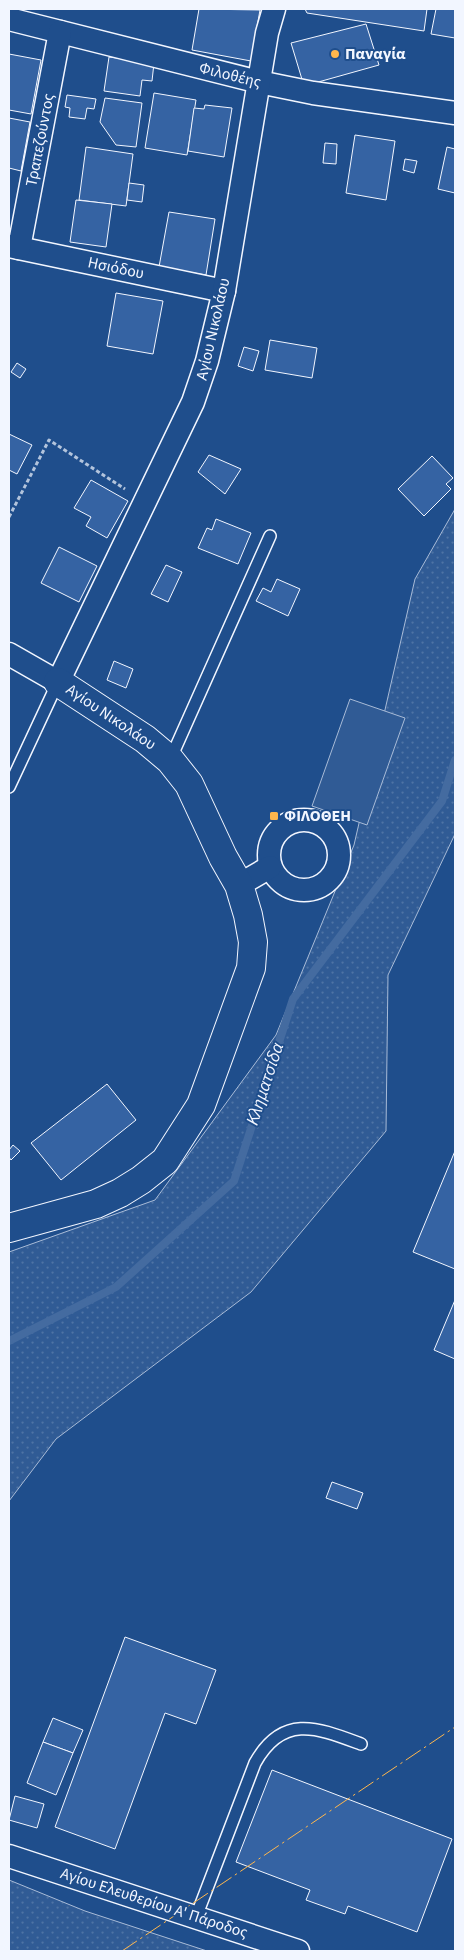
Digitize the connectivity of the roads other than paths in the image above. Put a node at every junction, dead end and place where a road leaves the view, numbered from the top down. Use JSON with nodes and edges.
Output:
{"nodes":[{"id":1,"x":274,"y":9,"type":"edge"},
{"id":2,"x":9,"y":19,"type":"edge"},
{"id":3,"x":60,"y":32,"type":"junction"},
{"id":4,"x":259,"y":82,"type":"junction"},
{"id":5,"x":455,"y":113,"type":"edge"},
{"id":6,"x":14,"y":247,"type":"edge"},
{"id":7,"x":224,"y":290,"type":"junction"},
{"id":8,"x":270,"y":536,"type":"dead end"},
{"id":9,"x":9,"y":654,"type":"edge"},
{"id":10,"x":58,"y":682,"type":"junction"},
{"id":11,"x":170,"y":760,"type":"junction"},
{"id":12,"x":9,"y":787,"type":"edge"},
{"id":13,"x":270,"y":867,"type":"dead end"},
{"id":14,"x":239,"y":885,"type":"junction"},
{"id":15,"x":9,"y":1228,"type":"edge"},
{"id":16,"x":361,"y":1744,"type":"dead end"},
{"id":17,"x":9,"y":1856,"type":"edge"},
{"id":18,"x":196,"y":1917,"type":"junction"},
{"id":19,"x":298,"y":1951,"type":"edge"}],
"edges":[{"from":1,"to":4,"type":"street","name":"Αγίου Νικολάου"},
{"from":2,"to":3,"type":"street","name":"Φιλοθέης"},
{"from":3,"to":4,"type":"street","name":"Φιλοθέης"},
{"from":3,"to":6,"type":"street","name":"Τραπεζούντος"},
{"from":4,"to":5,"type":"street","name":"Φιλοθέης"},
{"from":4,"to":7,"type":"street","name":"Αγίου Νικολάου"},
{"from":6,"to":7,"type":"street","name":"Ησιόδου"},
{"from":7,"to":10,"type":"street","name":"Αγίου Νικολάου"},
{"from":8,"to":11,"type":"lane"},
{"from":9,"to":10,"type":"street"},
{"from":10,"to":11,"type":"street","name":"Αγίου Νικολάου"},
{"from":10,"to":12,"type":"lane"},
{"from":11,"to":14,"type":"street","name":"Αγίου Νικολάου"},
{"from":13,"to":14,"type":"street"},
{"from":14,"to":15,"type":"street","name":"Αγίου Νικολάου"},
{"from":16,"to":18,"type":"lane"},
{"from":17,"to":18,"type":"street","name":"Αγίου Ελευθερίου Α' Πάροδος"},
{"from":18,"to":19,"type":"street","name":"Αγίου Ελευθερίου Α' Πάροδος"}]}
